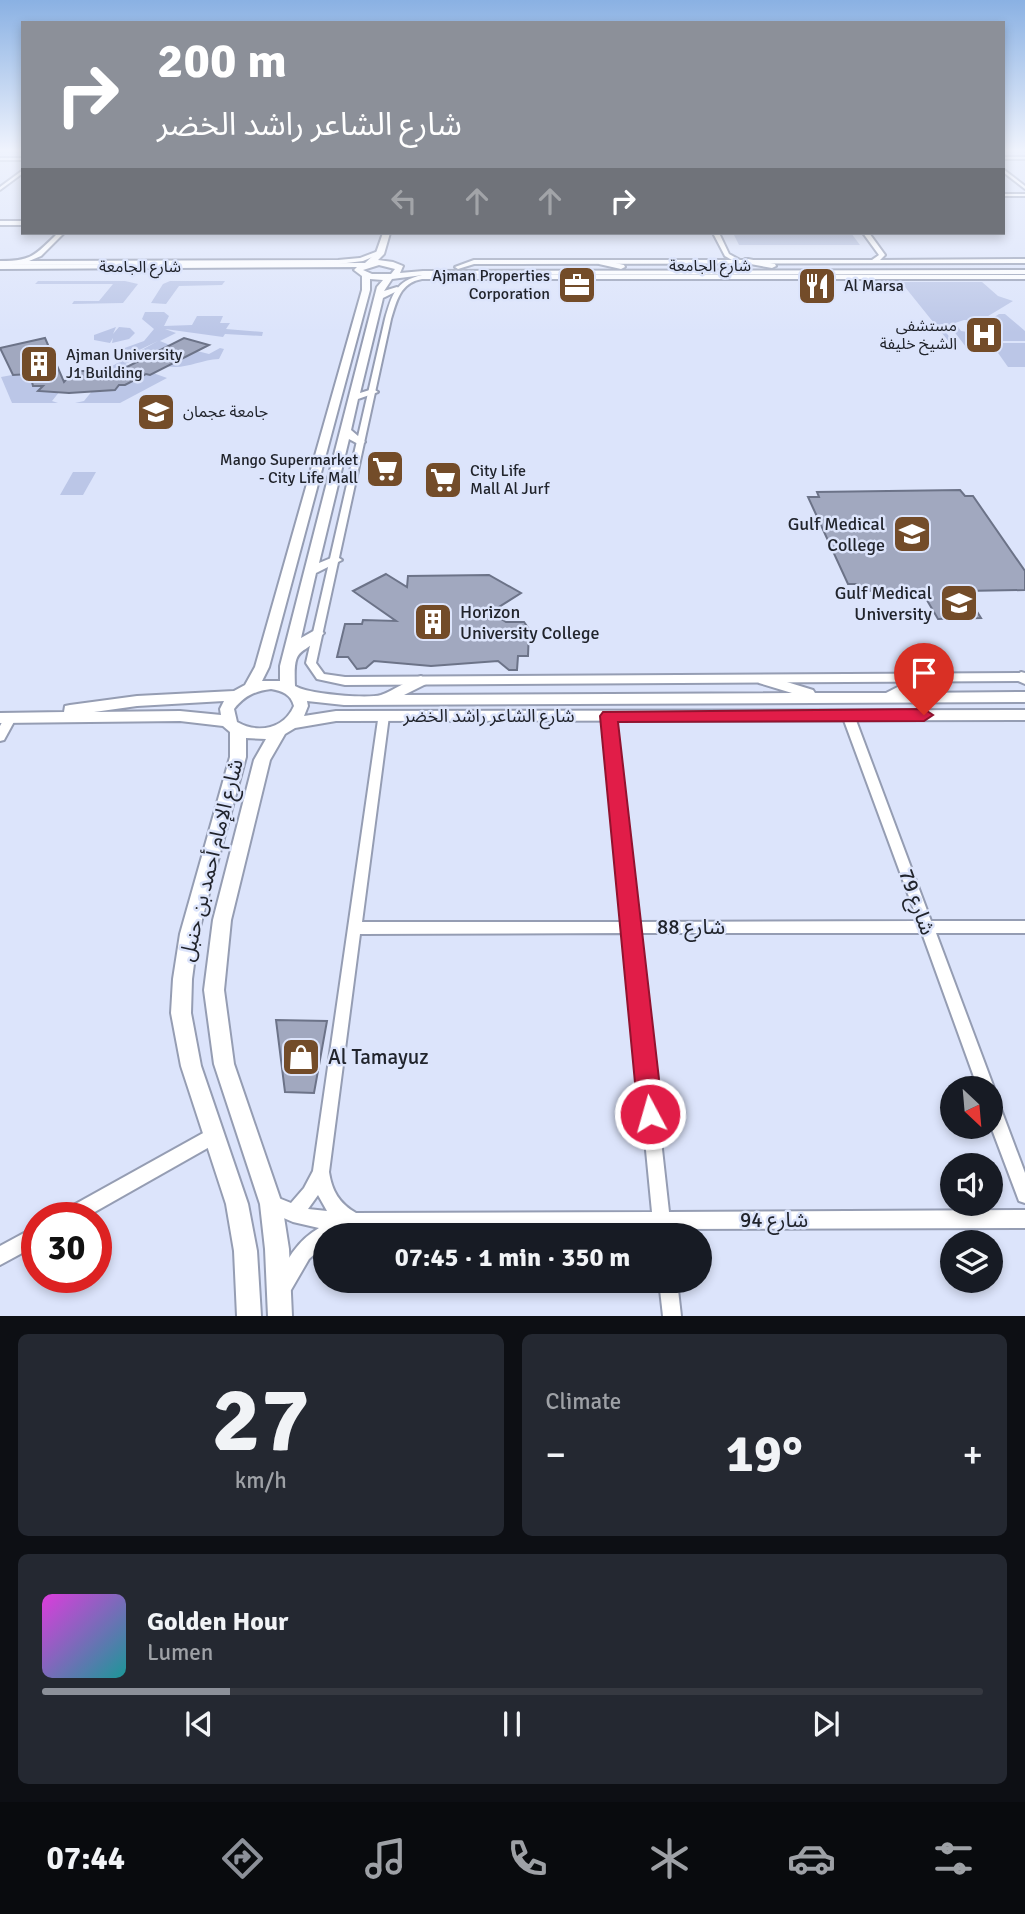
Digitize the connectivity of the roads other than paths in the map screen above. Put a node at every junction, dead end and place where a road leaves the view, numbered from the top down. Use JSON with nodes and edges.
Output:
{"nodes":[{"id":1,"x":0,"y":223,"type":"edge"},
{"id":2,"x":21,"y":223,"type":"edge"},
{"id":3,"x":59,"y":235,"type":"edge"},
{"id":4,"x":385,"y":235,"type":"edge"},
{"id":5,"x":395,"y":235,"type":"edge"},
{"id":6,"x":717,"y":235,"type":"edge"},
{"id":7,"x":867,"y":235,"type":"edge"},
{"id":8,"x":381,"y":252,"type":"junction"},
{"id":9,"x":727,"y":255,"type":"junction"},
{"id":10,"x":39,"y":256,"type":"junction"},
{"id":11,"x":602,"y":261,"type":"junction"},
{"id":12,"x":693,"y":261,"type":"junction"},
{"id":13,"x":718,"y":261,"type":"junction"},
{"id":14,"x":746,"y":261,"type":"junction"},
{"id":15,"x":874,"y":261,"type":"junction"},
{"id":16,"x":952,"y":261,"type":"junction"},
{"id":17,"x":16,"y":262,"type":"junction"},
{"id":18,"x":222,"y":262,"type":"junction"},
{"id":19,"x":44,"y":263,"type":"junction"},
{"id":20,"x":392,"y":264,"type":"junction"},
{"id":21,"x":1025,"y":264,"type":"edge"},
{"id":22,"x":0,"y":265,"type":"edge"},
{"id":23,"x":865,"y":266,"type":"junction"},
{"id":24,"x":983,"y":266,"type":"junction"},
{"id":25,"x":254,"y":267,"type":"junction"},
{"id":26,"x":621,"y":267,"type":"junction"},
{"id":27,"x":676,"y":267,"type":"junction"},
{"id":28,"x":770,"y":269,"type":"junction"},
{"id":29,"x":365,"y":270,"type":"junction"},
{"id":30,"x":456,"y":270,"type":"junction"},
{"id":31,"x":815,"y":272,"type":"junction"},
{"id":32,"x":903,"y":272,"type":"junction"},
{"id":33,"x":239,"y":273,"type":"junction"},
{"id":34,"x":631,"y":273,"type":"junction"},
{"id":35,"x":0,"y":274,"type":"edge"},
{"id":36,"x":54,"y":274,"type":"junction"},
{"id":37,"x":228,"y":275,"type":"dead end"},
{"id":38,"x":1025,"y":275,"type":"edge"},
{"id":39,"x":614,"y":277,"type":"junction"},
{"id":40,"x":789,"y":277,"type":"junction"},
{"id":41,"x":887,"y":277,"type":"junction"},
{"id":42,"x":72,"y":278,"type":"dead end"},
{"id":43,"x":478,"y":278,"type":"junction"},
{"id":44,"x":397,"y":289,"type":"junction"},
{"id":45,"x":379,"y":296,"type":"junction"},
{"id":46,"x":374,"y":316,"type":"junction"},
{"id":47,"x":388,"y":319,"type":"junction"},
{"id":48,"x":373,"y":392,"type":"junction"},
{"id":49,"x":352,"y":398,"type":"junction"},
{"id":50,"x":345,"y":431,"type":"junction"},
{"id":51,"x":360,"y":442,"type":"junction"},
{"id":52,"x":336,"y":559,"type":"junction"},
{"id":53,"x":310,"y":572,"type":"junction"},
{"id":54,"x":317,"y":634,"type":"junction"},
{"id":55,"x":290,"y":653,"type":"junction"},
{"id":56,"x":925,"y":678,"type":"junction"},
{"id":57,"x":1024,"y":678,"type":"edge"},
{"id":58,"x":764,"y":680,"type":"junction"},
{"id":59,"x":421,"y":681,"type":"junction"},
{"id":60,"x":251,"y":688,"type":"junction"},
{"id":61,"x":293,"y":692,"type":"junction"},
{"id":62,"x":236,"y":696,"type":"junction"},
{"id":63,"x":887,"y":697,"type":"junction"},
{"id":64,"x":1025,"y":697,"type":"edge"},
{"id":65,"x":823,"y":698,"type":"junction"},
{"id":66,"x":384,"y":699,"type":"junction"},
{"id":67,"x":848,"y":715,"type":"junction"},
{"id":68,"x":1025,"y":715,"type":"edge"},
{"id":69,"x":383,"y":716,"type":"junction"},
{"id":70,"x":609,"y":716,"type":"junction"},
{"id":71,"x":5,"y":718,"type":"edge"},
{"id":72,"x":233,"y":726,"type":"junction"},
{"id":73,"x":285,"y":727,"type":"junction"},
{"id":74,"x":0,"y":737,"type":"edge"},
{"id":75,"x":631,"y":926,"type":"junction"},
{"id":76,"x":356,"y":928,"type":"junction"},
{"id":77,"x":927,"y":928,"type":"junction"},
{"id":78,"x":1025,"y":928,"type":"edge"},
{"id":79,"x":982,"y":1076,"type":"edge"},
{"id":80,"x":214,"y":1135,"type":"junction"},
{"id":81,"x":1003,"y":1136,"type":"edge"},
{"id":82,"x":321,"y":1172,"type":"junction"},
{"id":83,"x":1025,"y":1195,"type":"edge"},
{"id":84,"x":96,"y":1202,"type":"edge"},
{"id":85,"x":271,"y":1204,"type":"junction"},
{"id":86,"x":293,"y":1213,"type":"junction"},
{"id":87,"x":1025,"y":1221,"type":"edge"},
{"id":88,"x":355,"y":1222,"type":"junction"},
{"id":89,"x":406,"y":1223,"type":"edge"},
{"id":90,"x":661,"y":1223,"type":"edge"},
{"id":91,"x":712,"y":1227,"type":"edge"},
{"id":92,"x":21,"y":1245,"type":"edge"},
{"id":93,"x":0,"y":1256,"type":"edge"},
{"id":94,"x":669,"y":1293,"type":"edge"},
{"id":95,"x":280,"y":1306,"type":"edge"},
{"id":96,"x":249,"y":1315,"type":"edge"},
{"id":97,"x":672,"y":1315,"type":"edge"}],
"edges":[{"from":1,"to":2,"type":"street"},
{"from":3,"to":10,"type":"street"},
{"from":4,"to":8,"type":"street"},
{"from":5,"to":20,"type":"street"},
{"from":6,"to":9,"type":"street"},
{"from":7,"to":15,"type":"street"},
{"from":8,"to":18,"type":"street"},
{"from":8,"to":29,"type":"street"},
{"from":9,"to":13,"type":"street"},
{"from":9,"to":14,"type":"street"},
{"from":10,"to":17,"type":"street"},
{"from":10,"to":19,"type":"street"},
{"from":11,"to":12,"type":"street"},
{"from":11,"to":26,"type":"street"},
{"from":11,"to":30,"type":"street"},
{"from":12,"to":13,"type":"street"},
{"from":12,"to":27,"type":"street"},
{"from":13,"to":14,"type":"street"},
{"from":14,"to":15,"type":"street"},
{"from":14,"to":28,"type":"street"},
{"from":15,"to":16,"type":"street"},
{"from":16,"to":21,"type":"street"},
{"from":16,"to":24,"type":"street"},
{"from":17,"to":19,"type":"street"},
{"from":17,"to":22,"type":"street"},
{"from":18,"to":19,"type":"street"},
{"from":18,"to":25,"type":"street"},
{"from":20,"to":29,"type":"street"},
{"from":20,"to":29,"type":"street"},
{"from":20,"to":30,"type":"street","name":"شارع الجامعة"},
{"from":20,"to":45,"type":"street"},
{"from":21,"to":24,"type":"street","name":"شارع الجامعة"},
{"from":22,"to":25,"type":"street","name":"شارع الجامعة"},
{"from":23,"to":24,"type":"street","name":"شارع الجامعة"},
{"from":23,"to":28,"type":"street","name":"شارع الجامعة"},
{"from":23,"to":31,"type":"street"},
{"from":25,"to":29,"type":"street","name":"شارع الجامعة"},
{"from":26,"to":27,"type":"street","name":"شارع الجامعة"},
{"from":26,"to":30,"type":"street","name":"شارع الجامعة"},
{"from":27,"to":28,"type":"street","name":"شارع الجامعة"},
{"from":28,"to":31,"type":"street","name":"شارع الجامعة"},
{"from":28,"to":34,"type":"street","name":"شارع الجامعة"},
{"from":28,"to":40,"type":"street"},
{"from":29,"to":33,"type":"street","name":"شارع الجامعة"},
{"from":29,"to":60,"type":"street"},
{"from":30,"to":34,"type":"street","name":"شارع الجامعة"},
{"from":30,"to":43,"type":"street"},
{"from":31,"to":32,"type":"street","name":"شارع الجامعة"},
{"from":32,"to":38,"type":"street","name":"شارع الجامعة"},
{"from":32,"to":41,"type":"street"},
{"from":33,"to":36,"type":"street","name":"شارع الجامعة"},
{"from":33,"to":37,"type":"street"},
{"from":34,"to":39,"type":"street"},
{"from":35,"to":36,"type":"street","name":"شارع الجامعة"},
{"from":36,"to":42,"type":"street"},
{"from":38,"to":41,"type":"street"},
{"from":39,"to":40,"type":"street"},
{"from":39,"to":43,"type":"street"},
{"from":40,"to":41,"type":"street"},
{"from":43,"to":44,"type":"street"},
{"from":44,"to":45,"type":"street"},
{"from":44,"to":47,"type":"street"},
{"from":45,"to":46,"type":"street"},
{"from":46,"to":47,"type":"street"},
{"from":46,"to":49,"type":"street"},
{"from":47,"to":48,"type":"street"},
{"from":48,"to":49,"type":"street"},
{"from":48,"to":51,"type":"street"},
{"from":49,"to":50,"type":"street"},
{"from":50,"to":51,"type":"street"},
{"from":50,"to":53,"type":"street"},
{"from":51,"to":52,"type":"street"},
{"from":52,"to":53,"type":"street"},
{"from":52,"to":54,"type":"street"},
{"from":53,"to":55,"type":"street"},
{"from":54,"to":55,"type":"street"},
{"from":54,"to":59,"type":"street"},
{"from":55,"to":61,"type":"street"},
{"from":56,"to":57,"type":"street"},
{"from":56,"to":58,"type":"street"},
{"from":56,"to":63,"type":"street"},
{"from":58,"to":59,"type":"street"},
{"from":58,"to":65,"type":"street"},
{"from":59,"to":66,"type":"street"},
{"from":60,"to":61,"type":"street"},
{"from":60,"to":62,"type":"street"},
{"from":61,"to":66,"type":"street","name":"شارع الشاعر راشد الخضر"},
{"from":61,"to":73,"type":"street"},
{"from":62,"to":71,"type":"street"},
{"from":62,"to":72,"type":"street"},
{"from":63,"to":64,"type":"street","name":"شارع الشاعر راشد الخضر"},
{"from":63,"to":65,"type":"street","name":"شارع الشاعر راشد الخضر"},
{"from":65,"to":66,"type":"street","name":"شارع الشاعر راشد الخضر"},
{"from":67,"to":68,"type":"street","name":"شارع الشاعر راشد الخضر"},
{"from":67,"to":70,"type":"street","name":"شارع الشاعر راشد الخضر"},
{"from":67,"to":77,"type":"street","name":"شارع 79"},
{"from":69,"to":70,"type":"street","name":"شارع الشاعر راشد الخضر"},
{"from":69,"to":73,"type":"street","name":"شارع الشاعر راشد الخضر"},
{"from":69,"to":76,"type":"street"},
{"from":70,"to":75,"type":"street"},
{"from":71,"to":72,"type":"street"},
{"from":71,"to":74,"type":"street"},
{"from":72,"to":73,"type":"street"},
{"from":72,"to":80,"type":"street","name":"شارع الإمام أحمد بن حنبل"},
{"from":73,"to":85,"type":"street","name":"شارع الإمام أحمد بن حنبل"},
{"from":75,"to":76,"type":"street","name":"شارع 88"},
{"from":75,"to":77,"type":"street","name":"شارع 88"},
{"from":75,"to":90,"type":"street"},
{"from":76,"to":82,"type":"street"},
{"from":77,"to":78,"type":"street","name":"شارع 88"},
{"from":77,"to":79,"type":"street","name":"شارع 79"},
{"from":80,"to":84,"type":"street"},
{"from":80,"to":96,"type":"street","name":"شارع الإمام أحمد بن حنبل"},
{"from":81,"to":83,"type":"street"},
{"from":82,"to":86,"type":"street"},
{"from":82,"to":88,"type":"street"},
{"from":85,"to":86,"type":"street","name":"شارع 94"},
{"from":85,"to":95,"type":"street","name":"شارع الإمام أحمد بن حنبل"},
{"from":86,"to":88,"type":"street","name":"شارع 94"},
{"from":87,"to":91,"type":"street","name":"شارع 94"},
{"from":88,"to":89,"type":"street","name":"شارع 94"},
{"from":88,"to":95,"type":"street","name":"شارع 94"},
{"from":92,"to":93,"type":"street"},
{"from":94,"to":97,"type":"street"}]}
